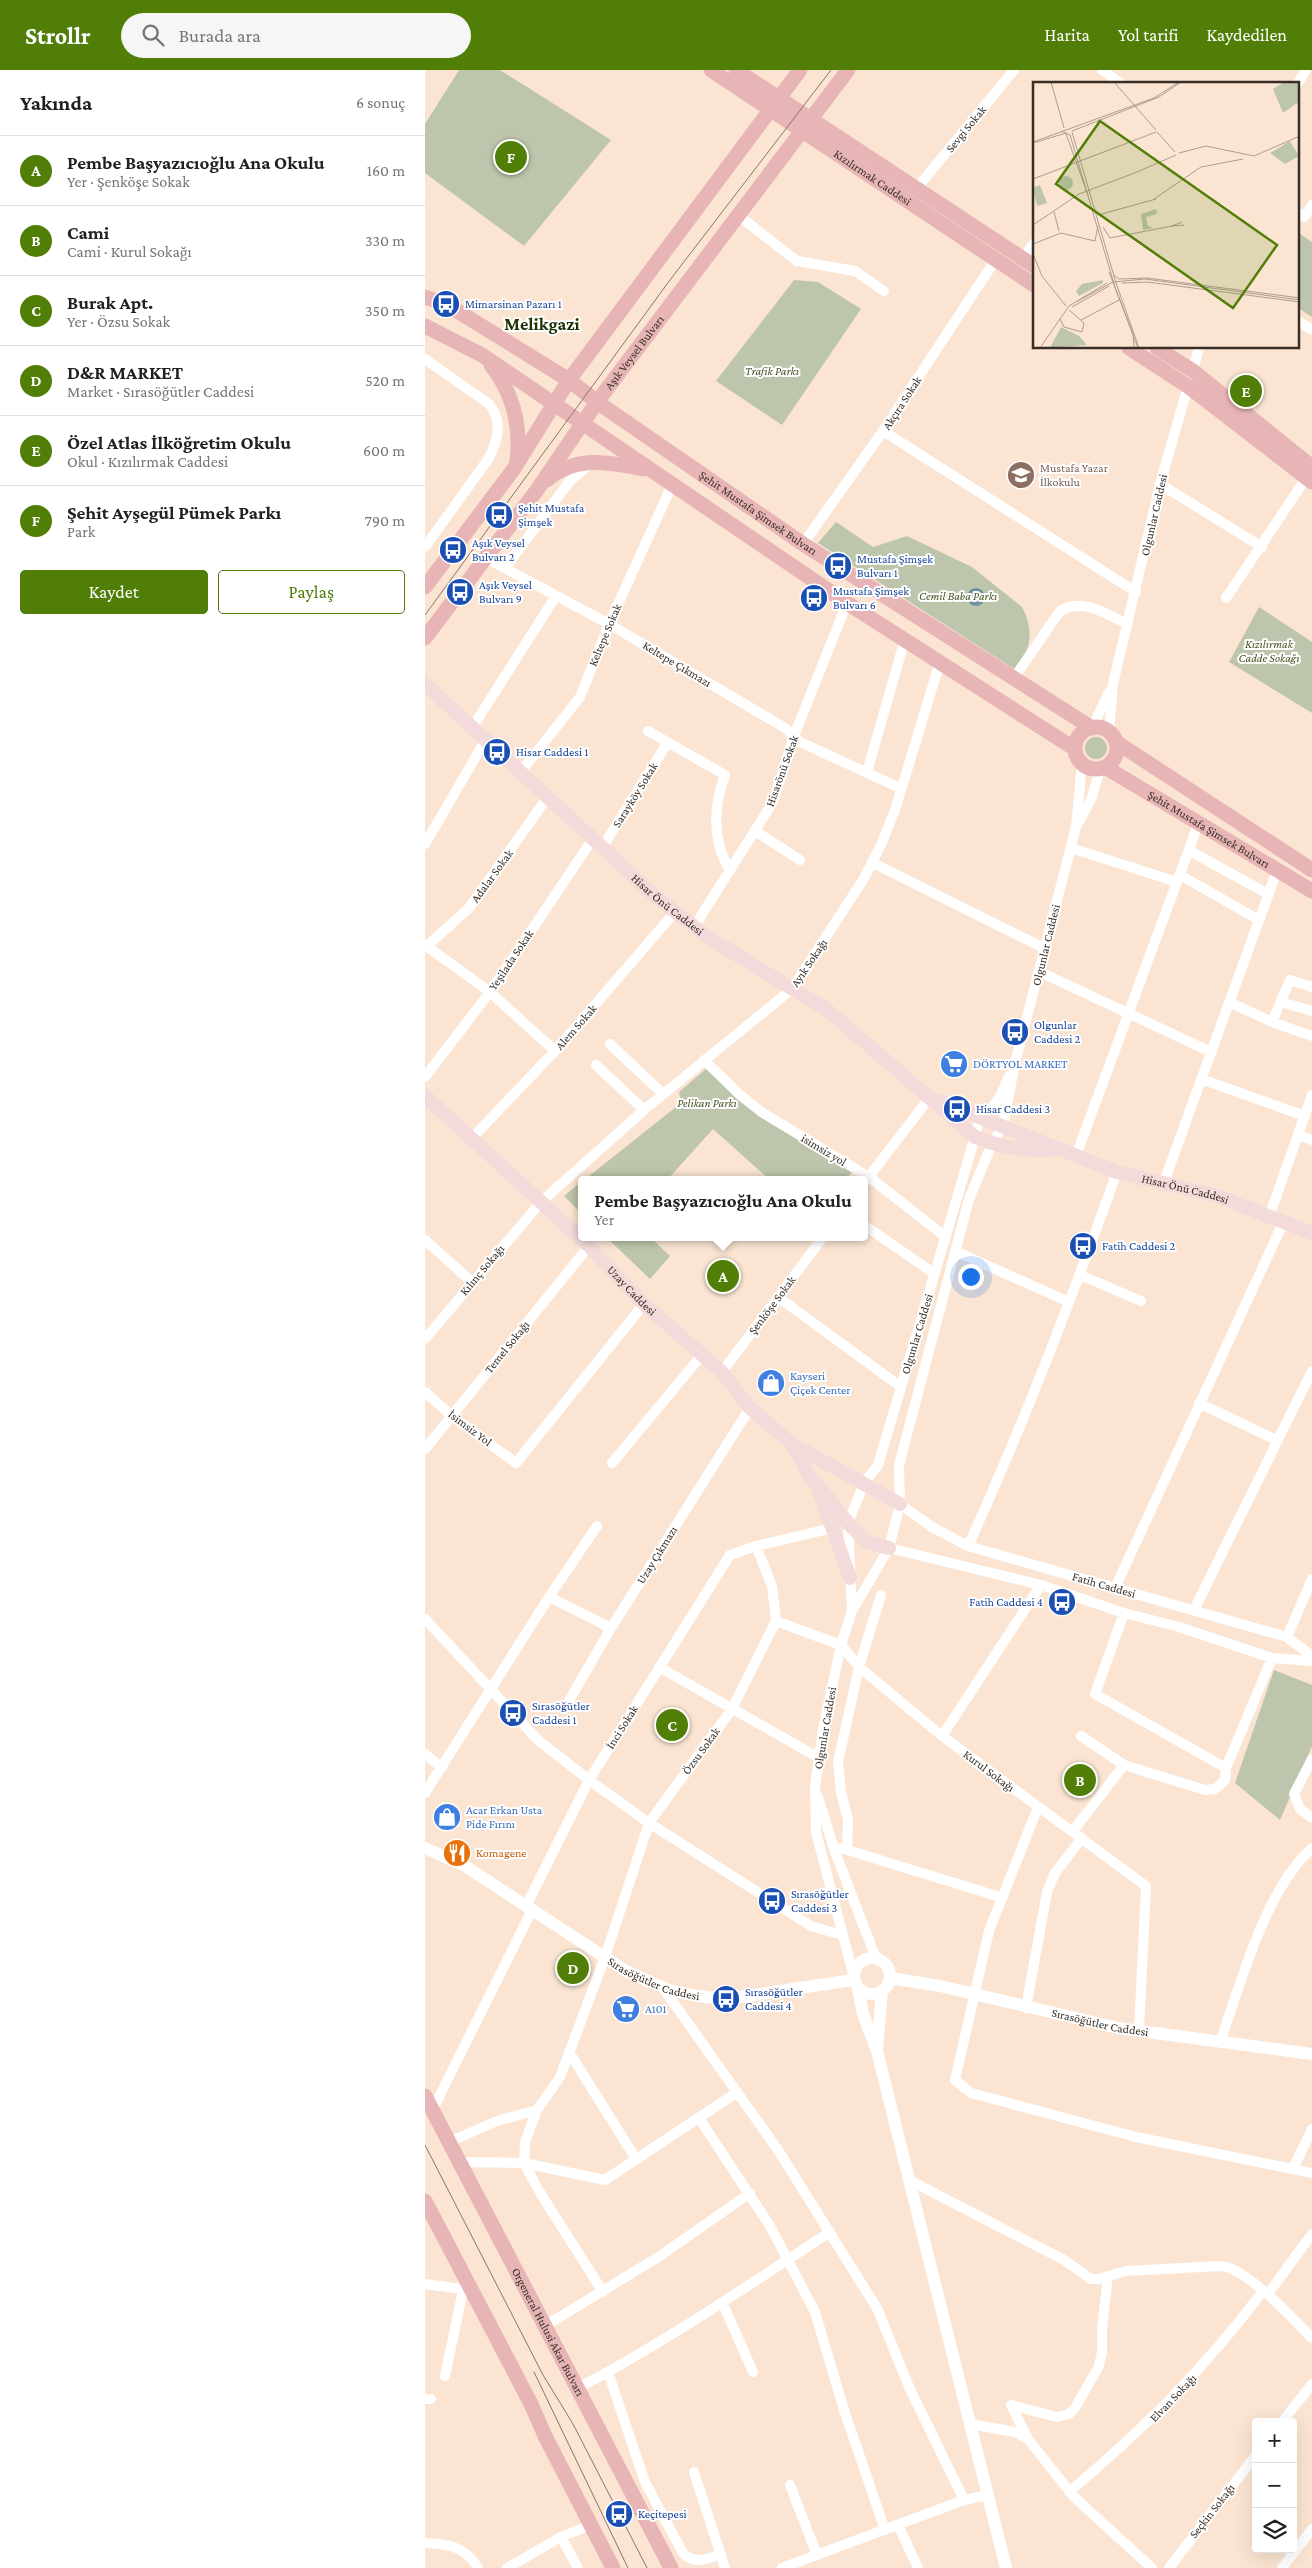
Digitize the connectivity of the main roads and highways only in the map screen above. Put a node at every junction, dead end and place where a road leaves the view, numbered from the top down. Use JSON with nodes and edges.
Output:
{"nodes":[{"id":1,"x":711,"y":70,"type":"edge"},
{"id":2,"x":736,"y":70,"type":"edge"},
{"id":3,"x":800,"y":70,"type":"edge"},
{"id":4,"x":848,"y":70,"type":"edge"},
{"id":5,"x":776,"y":104,"type":"junction"},
{"id":6,"x":811,"y":118,"type":"junction"},
{"id":7,"x":803,"y":133,"type":"junction"},
{"id":8,"x":1029,"y":263,"type":"edge"},
{"id":9,"x":1033,"y":284,"type":"edge"},
{"id":10,"x":425,"y":297,"type":"edge"},
{"id":11,"x":425,"y":326,"type":"edge"},
{"id":12,"x":1131,"y":349,"type":"edge"},
{"id":13,"x":1159,"y":349,"type":"edge"},
{"id":14,"x":482,"y":355,"type":"junction"},
{"id":15,"x":569,"y":380,"type":"junction"},
{"id":16,"x":597,"y":402,"type":"junction"},
{"id":17,"x":553,"y":405,"type":"junction"},
{"id":18,"x":582,"y":423,"type":"junction"},
{"id":19,"x":517,"y":463,"type":"junction"},
{"id":20,"x":650,"y":470,"type":"junction"},
{"id":21,"x":1310,"y":476,"type":"edge"},
{"id":22,"x":537,"y":490,"type":"junction"},
{"id":23,"x":425,"y":587,"type":"edge"},
{"id":24,"x":425,"y":638,"type":"edge"},
{"id":25,"x":426,"y":686,"type":"edge"},
{"id":26,"x":1092,"y":728,"type":"junction"},
{"id":27,"x":1112,"y":737,"type":"junction"},
{"id":28,"x":1075,"y":749,"type":"junction"},
{"id":29,"x":1103,"y":768,"type":"junction"},
{"id":30,"x":1312,"y":870,"type":"edge"},
{"id":31,"x":1312,"y":891,"type":"edge"},
{"id":32,"x":930,"y":1097,"type":"junction"},
{"id":33,"x":427,"y":1102,"type":"edge"},
{"id":34,"x":1059,"y":1149,"type":"junction"},
{"id":35,"x":1312,"y":1233,"type":"edge"},
{"id":36,"x":578,"y":1236,"type":"edge"},
{"id":37,"x":584,"y":1241,"type":"edge"},
{"id":38,"x":792,"y":1444,"type":"junction"},
{"id":39,"x":816,"y":1483,"type":"junction"},
{"id":40,"x":900,"y":1504,"type":"road end"},
{"id":41,"x":889,"y":1548,"type":"road end"},
{"id":42,"x":851,"y":1578,"type":"road end"},
{"id":43,"x":425,"y":2096,"type":"edge"},
{"id":44,"x":425,"y":2202,"type":"edge"},
{"id":45,"x":613,"y":2568,"type":"edge"},
{"id":46,"x":671,"y":2568,"type":"edge"}],
"edges":[{"from":1,"to":5,"type":"main road","name":"Kızılırmak Caddesi"},
{"from":2,"to":5,"type":"main road","name":"Kızılırmak Caddesi"},
{"from":3,"to":5,"type":"main road"},
{"from":4,"to":6,"type":"main road","name":"Aşık Veysel Bulvarı"},
{"from":5,"to":6,"type":"main road","name":"Kızılırmak Caddesi"},
{"from":5,"to":7,"type":"main road","name":"Kızılırmak Caddesi"},
{"from":5,"to":15,"type":"main road"},
{"from":6,"to":7,"type":"main road","name":"Aşık Veysel Bulvarı"},
{"from":6,"to":8,"type":"main road","name":"Kızılırmak Caddesi"},
{"from":7,"to":9,"type":"main road","name":"Kızılırmak Caddesi"},
{"from":7,"to":16,"type":"main road","name":"Aşık Veysel Bulvarı"},
{"from":10,"to":15,"type":"main road","name":"Şehit Mustafa Şimsek Bulvarı"},
{"from":11,"to":14,"type":"main road","name":"Şehit Mustafa Şimsek Bulvarı"},
{"from":12,"to":21,"type":"main road"},
{"from":13,"to":21,"type":"main road"},
{"from":14,"to":17,"type":"main road","name":"Şehit Mustafa Şimsek Bulvarı"},
{"from":14,"to":19,"type":"main road"},
{"from":15,"to":16,"type":"main road","name":"Şehit Mustafa Şimsek Bulvarı"},
{"from":15,"to":17,"type":"main road"},
{"from":16,"to":18,"type":"main road","name":"Aşık Veysel Bulvarı"},
{"from":16,"to":26,"type":"main road","name":"Şehit Mustafa Şimsek Bulvarı"},
{"from":17,"to":18,"type":"main road","name":"Şehit Mustafa Şimsek Bulvarı"},
{"from":17,"to":19,"type":"main road"},
{"from":18,"to":20,"type":"main road","name":"Şehit Mustafa Şimsek Bulvarı"},
{"from":18,"to":22,"type":"main road","name":"Aşık Veysel Bulvarı"},
{"from":19,"to":23,"type":"main road"},
{"from":20,"to":22,"type":"main road"},
{"from":20,"to":28,"type":"main road","name":"Şehit Mustafa Şimsek Bulvarı"},
{"from":22,"to":24,"type":"main road","name":"Aşık Veysel Bulvarı"},
{"from":25,"to":32,"type":"main road","name":"Hisar Önü Caddesi"},
{"from":26,"to":27,"type":"main road"},
{"from":26,"to":28,"type":"main road"},
{"from":27,"to":29,"type":"main road"},
{"from":27,"to":30,"type":"main road","name":"Şehit Mustafa Şimsek Bulvarı"},
{"from":28,"to":29,"type":"main road"},
{"from":29,"to":31,"type":"main road","name":"Şehit Mustafa Şimsek Bulvarı"},
{"from":32,"to":34,"type":"main road","name":"Hisar Önü Caddesi"},
{"from":32,"to":34,"type":"main road","name":"Hisar Önü Caddesi"},
{"from":33,"to":36,"type":"main road","name":"Uzay Caddesi"},
{"from":34,"to":35,"type":"main road","name":"Hisar Önü Caddesi"},
{"from":37,"to":38,"type":"main road","name":"Uzay Caddesi"},
{"from":38,"to":39,"type":"main road","name":"Uzay Caddesi"},
{"from":38,"to":40,"type":"main road","name":"Uzay Caddesi"},
{"from":39,"to":41,"type":"main road","name":"Uzay Caddesi"},
{"from":39,"to":42,"type":"main road"},
{"from":43,"to":46,"type":"main road","name":"Orgeneral Hulusi Akar Bulvarı"},
{"from":44,"to":45,"type":"main road"}]}
